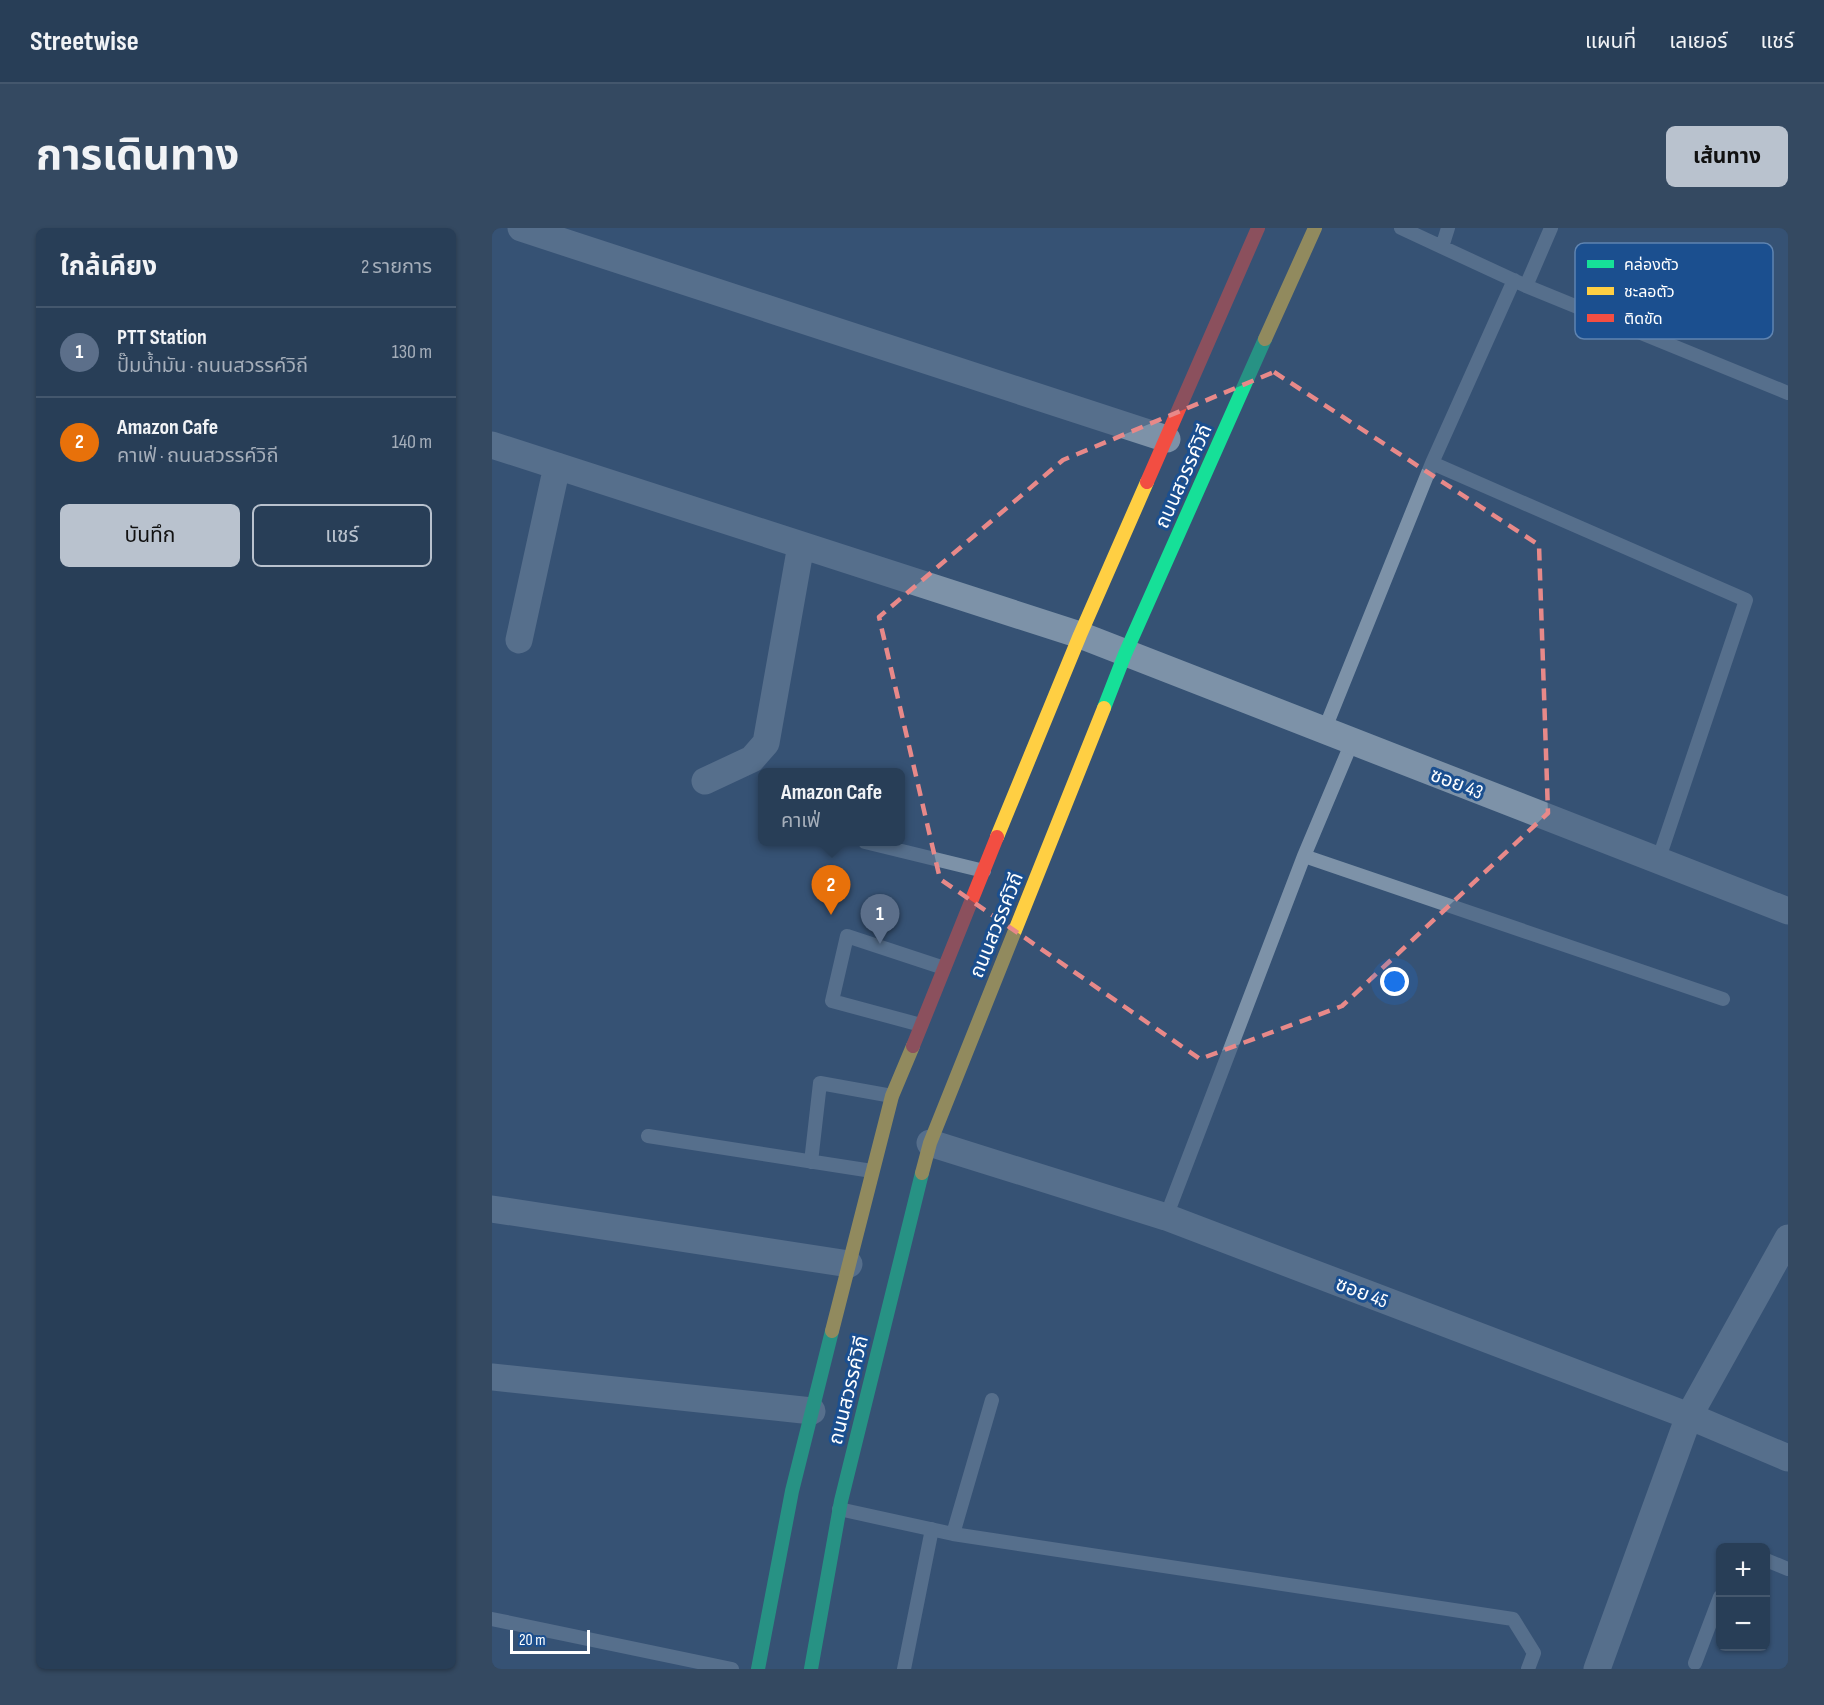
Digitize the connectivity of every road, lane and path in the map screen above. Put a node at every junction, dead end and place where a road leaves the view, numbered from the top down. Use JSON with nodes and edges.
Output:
{"nodes":[{"id":1,"x":521,"y":228,"type":"edge"},
{"id":2,"x":1315,"y":228,"type":"edge"},
{"id":3,"x":1401,"y":228,"type":"edge"},
{"id":4,"x":1448,"y":228,"type":"edge"},
{"id":5,"x":1551,"y":228,"type":"edge"},
{"id":6,"x":1249,"y":231,"type":"edge"},
{"id":7,"x":557,"y":234,"type":"edge"},
{"id":8,"x":1442,"y":247,"type":"junction"},
{"id":9,"x":1520,"y":283,"type":"junction"},
{"id":10,"x":1575,"y":306,"type":"edge"},
{"id":11,"x":1656,"y":339,"type":"edge"},
{"id":12,"x":1788,"y":393,"type":"edge"},
{"id":13,"x":1167,"y":439,"type":"junction"},
{"id":14,"x":492,"y":445,"type":"edge"},
{"id":15,"x":1432,"y":463,"type":"junction"},
{"id":16,"x":557,"y":466,"type":"junction"},
{"id":17,"x":801,"y":545,"type":"junction"},
{"id":18,"x":1080,"y":635,"type":"junction"},
{"id":19,"x":519,"y":640,"type":"dead end"},
{"id":20,"x":1125,"y":654,"type":"junction"},
{"id":21,"x":1324,"y":731,"type":"junction"},
{"id":22,"x":1352,"y":742,"type":"junction"},
{"id":23,"x":705,"y":781,"type":"dead end"},
{"id":24,"x":881,"y":846,"type":"edge"},
{"id":25,"x":1304,"y":856,"type":"junction"},
{"id":26,"x":1658,"y":861,"type":"junction"},
{"id":27,"x":984,"y":871,"type":"junction"},
{"id":28,"x":1788,"y":911,"type":"edge"},
{"id":29,"x":944,"y":968,"type":"junction"},
{"id":30,"x":1723,"y":999,"type":"dead end"},
{"id":31,"x":921,"y":1025,"type":"junction"},
{"id":32,"x":892,"y":1096,"type":"junction"},
{"id":33,"x":648,"y":1136,"type":"dead end"},
{"id":34,"x":925,"y":1142,"type":"junction"},
{"id":35,"x":811,"y":1162,"type":"junction"},
{"id":36,"x":872,"y":1172,"type":"junction"},
{"id":37,"x":492,"y":1209,"type":"edge"},
{"id":38,"x":1166,"y":1217,"type":"junction"},
{"id":39,"x":1788,"y":1238,"type":"edge"},
{"id":40,"x":849,"y":1264,"type":"junction"},
{"id":41,"x":492,"y":1377,"type":"edge"},
{"id":42,"x":993,"y":1400,"type":"dead end"},
{"id":43,"x":812,"y":1411,"type":"junction"},
{"id":44,"x":1689,"y":1416,"type":"junction"},
{"id":45,"x":1788,"y":1458,"type":"edge"},
{"id":46,"x":839,"y":1509,"type":"junction"},
{"id":47,"x":932,"y":1529,"type":"junction"},
{"id":48,"x":953,"y":1534,"type":"junction"},
{"id":49,"x":1770,"y":1562,"type":"edge"},
{"id":50,"x":1788,"y":1569,"type":"edge"},
{"id":51,"x":1716,"y":1607,"type":"edge"},
{"id":52,"x":492,"y":1619,"type":"edge"},
{"id":53,"x":1695,"y":1662,"type":"dead end"},
{"id":54,"x":732,"y":1669,"type":"edge"},
{"id":55,"x":758,"y":1669,"type":"edge"},
{"id":56,"x":812,"y":1669,"type":"edge"},
{"id":57,"x":904,"y":1669,"type":"edge"},
{"id":58,"x":1528,"y":1669,"type":"edge"},
{"id":59,"x":1597,"y":1669,"type":"edge"}],
"edges":[{"from":1,"to":7,"type":"street"},
{"from":2,"to":20,"type":"main road","name":"ถนนสวรรค์วิถี"},
{"from":3,"to":8,"type":"lane"},
{"from":4,"to":8,"type":"lane"},
{"from":5,"to":9,"type":"lane"},
{"from":6,"to":13,"type":"main road","name":"ถนนสวรรค์วิถี"},
{"from":7,"to":13,"type":"street"},
{"from":8,"to":9,"type":"lane"},
{"from":9,"to":10,"type":"lane"},
{"from":9,"to":15,"type":"lane"},
{"from":11,"to":12,"type":"lane"},
{"from":13,"to":18,"type":"main road","name":"ถนนสวรรค์วิถี"},
{"from":14,"to":16,"type":"street","name":"ซอย 43"},
{"from":15,"to":21,"type":"lane"},
{"from":15,"to":26,"type":"lane"},
{"from":16,"to":17,"type":"street","name":"ซอย 43"},
{"from":16,"to":19,"type":"street"},
{"from":17,"to":18,"type":"street","name":"ซอย 43"},
{"from":17,"to":23,"type":"street"},
{"from":18,"to":20,"type":"street","name":"ซอย 43"},
{"from":18,"to":27,"type":"main road","name":"ถนนสวรรค์วิถี"},
{"from":20,"to":21,"type":"street","name":"ซอย 43"},
{"from":20,"to":34,"type":"main road","name":"ถนนสวรรค์วิถี"},
{"from":21,"to":22,"type":"street","name":"ซอย 43"},
{"from":22,"to":25,"type":"lane"},
{"from":22,"to":26,"type":"street","name":"ซอย 43"},
{"from":24,"to":27,"type":"lane"},
{"from":25,"to":30,"type":"lane"},
{"from":25,"to":38,"type":"lane"},
{"from":26,"to":28,"type":"street","name":"ซอย 43"},
{"from":27,"to":29,"type":"main road","name":"ถนนสวรรค์วิถี"},
{"from":29,"to":31,"type":"main road","name":"ถนนสวรรค์วิถี"},
{"from":29,"to":31,"type":"lane"},
{"from":31,"to":32,"type":"main road","name":"ถนนสวรรค์วิถี"},
{"from":32,"to":35,"type":"lane"},
{"from":32,"to":36,"type":"main road","name":"ถนนสวรรค์วิถี"},
{"from":33,"to":35,"type":"lane"},
{"from":34,"to":38,"type":"street","name":"ซอย 45"},
{"from":34,"to":46,"type":"main road","name":"ถนนสวรรค์วิถี"},
{"from":35,"to":36,"type":"lane"},
{"from":36,"to":40,"type":"main road","name":"ถนนสวรรค์วิถี"},
{"from":37,"to":40,"type":"street"},
{"from":38,"to":44,"type":"street","name":"ซอย 45"},
{"from":39,"to":44,"type":"street"},
{"from":40,"to":43,"type":"main road","name":"ถนนสวรรค์วิถี"},
{"from":41,"to":43,"type":"street"},
{"from":42,"to":48,"type":"lane"},
{"from":43,"to":55,"type":"main road","name":"ถนนสวรรค์วิถี"},
{"from":44,"to":45,"type":"street","name":"ซอย 45"},
{"from":44,"to":59,"type":"street"},
{"from":46,"to":47,"type":"lane"},
{"from":46,"to":56,"type":"main road","name":"ถนนสวรรค์วิถี"},
{"from":47,"to":48,"type":"lane"},
{"from":47,"to":57,"type":"lane"},
{"from":48,"to":58,"type":"lane"},
{"from":49,"to":50,"type":"lane"},
{"from":51,"to":53,"type":"lane"},
{"from":52,"to":54,"type":"lane"}]}
